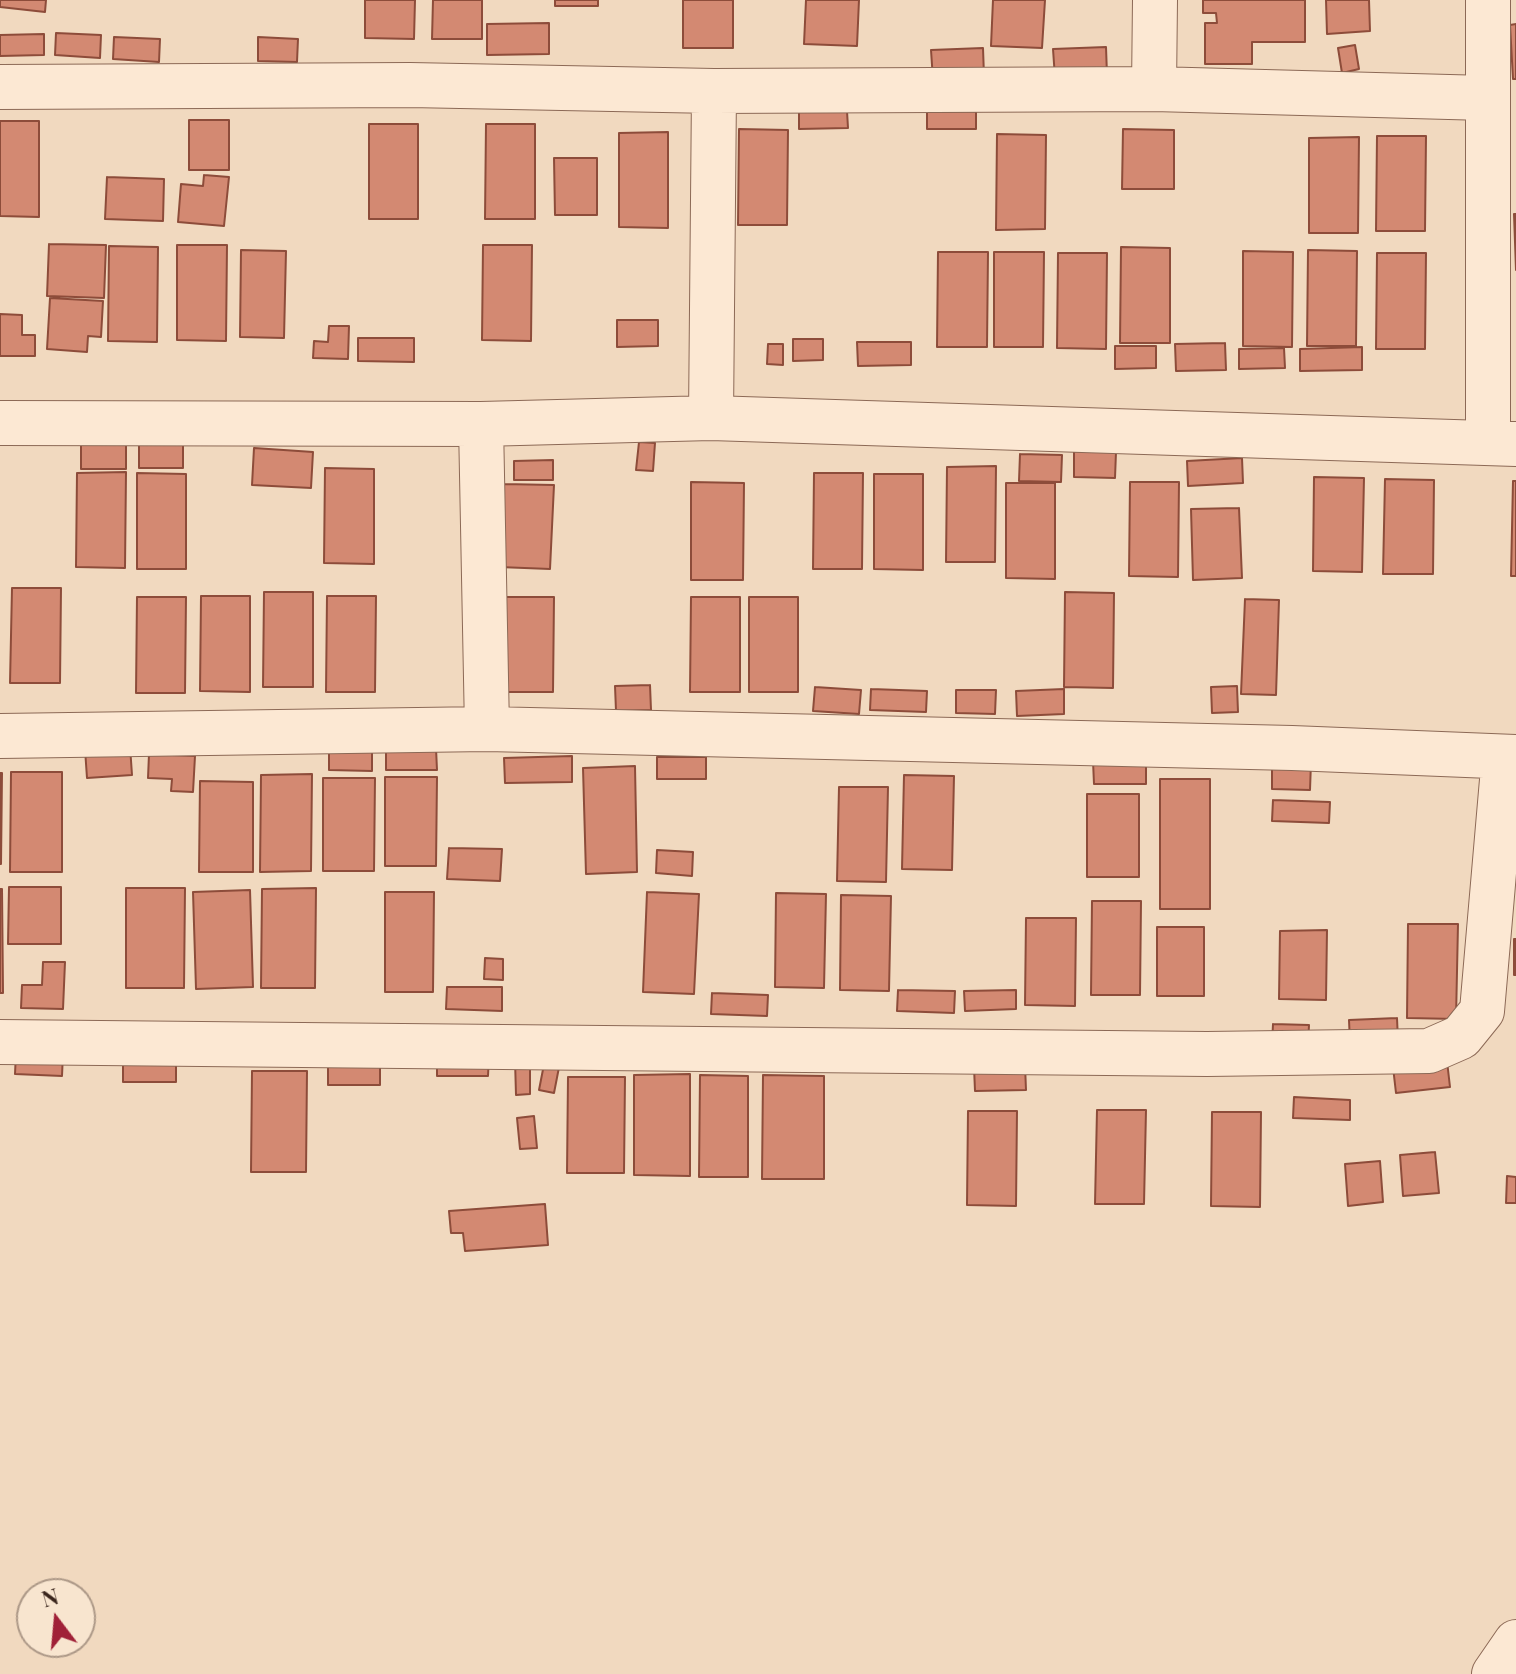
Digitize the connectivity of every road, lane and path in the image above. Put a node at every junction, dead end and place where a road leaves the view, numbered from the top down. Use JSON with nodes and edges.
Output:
{"nodes":[{"id":1,"x":1155,"y":0,"type":"edge"},
{"id":2,"x":1488,"y":0,"type":"edge"},
{"id":3,"x":0,"y":87,"type":"edge"},
{"id":4,"x":1154,"y":89,"type":"junction"},
{"id":5,"x":714,"y":91,"type":"junction"},
{"id":6,"x":1486,"y":98,"type":"junction"},
{"id":7,"x":711,"y":418,"type":"junction"},
{"id":8,"x":0,"y":423,"type":"edge"},
{"id":9,"x":481,"y":424,"type":"junction"},
{"id":10,"x":1502,"y":443,"type":"edge"},
{"id":11,"x":487,"y":729,"type":"junction"},
{"id":12,"x":0,"y":736,"type":"edge"},
{"id":13,"x":1510,"y":757,"type":"edge"},
{"id":14,"x":0,"y":1042,"type":"edge"},
{"id":15,"x":1516,"y":1642,"type":"edge"},
{"id":16,"x":1494,"y":1674,"type":"edge"}],
"edges":[{"from":1,"to":4,"type":"street"},
{"from":2,"to":6,"type":"street"},
{"from":3,"to":5,"type":"street"},
{"from":4,"to":5,"type":"street"},
{"from":4,"to":6,"type":"street"},
{"from":5,"to":7,"type":"street"},
{"from":6,"to":10,"type":"street"},
{"from":7,"to":9,"type":"street"},
{"from":7,"to":10,"type":"street"},
{"from":8,"to":9,"type":"street"},
{"from":9,"to":11,"type":"street"},
{"from":11,"to":12,"type":"street"},
{"from":11,"to":13,"type":"street"},
{"from":13,"to":14,"type":"street"},
{"from":15,"to":16,"type":"street"}]}
